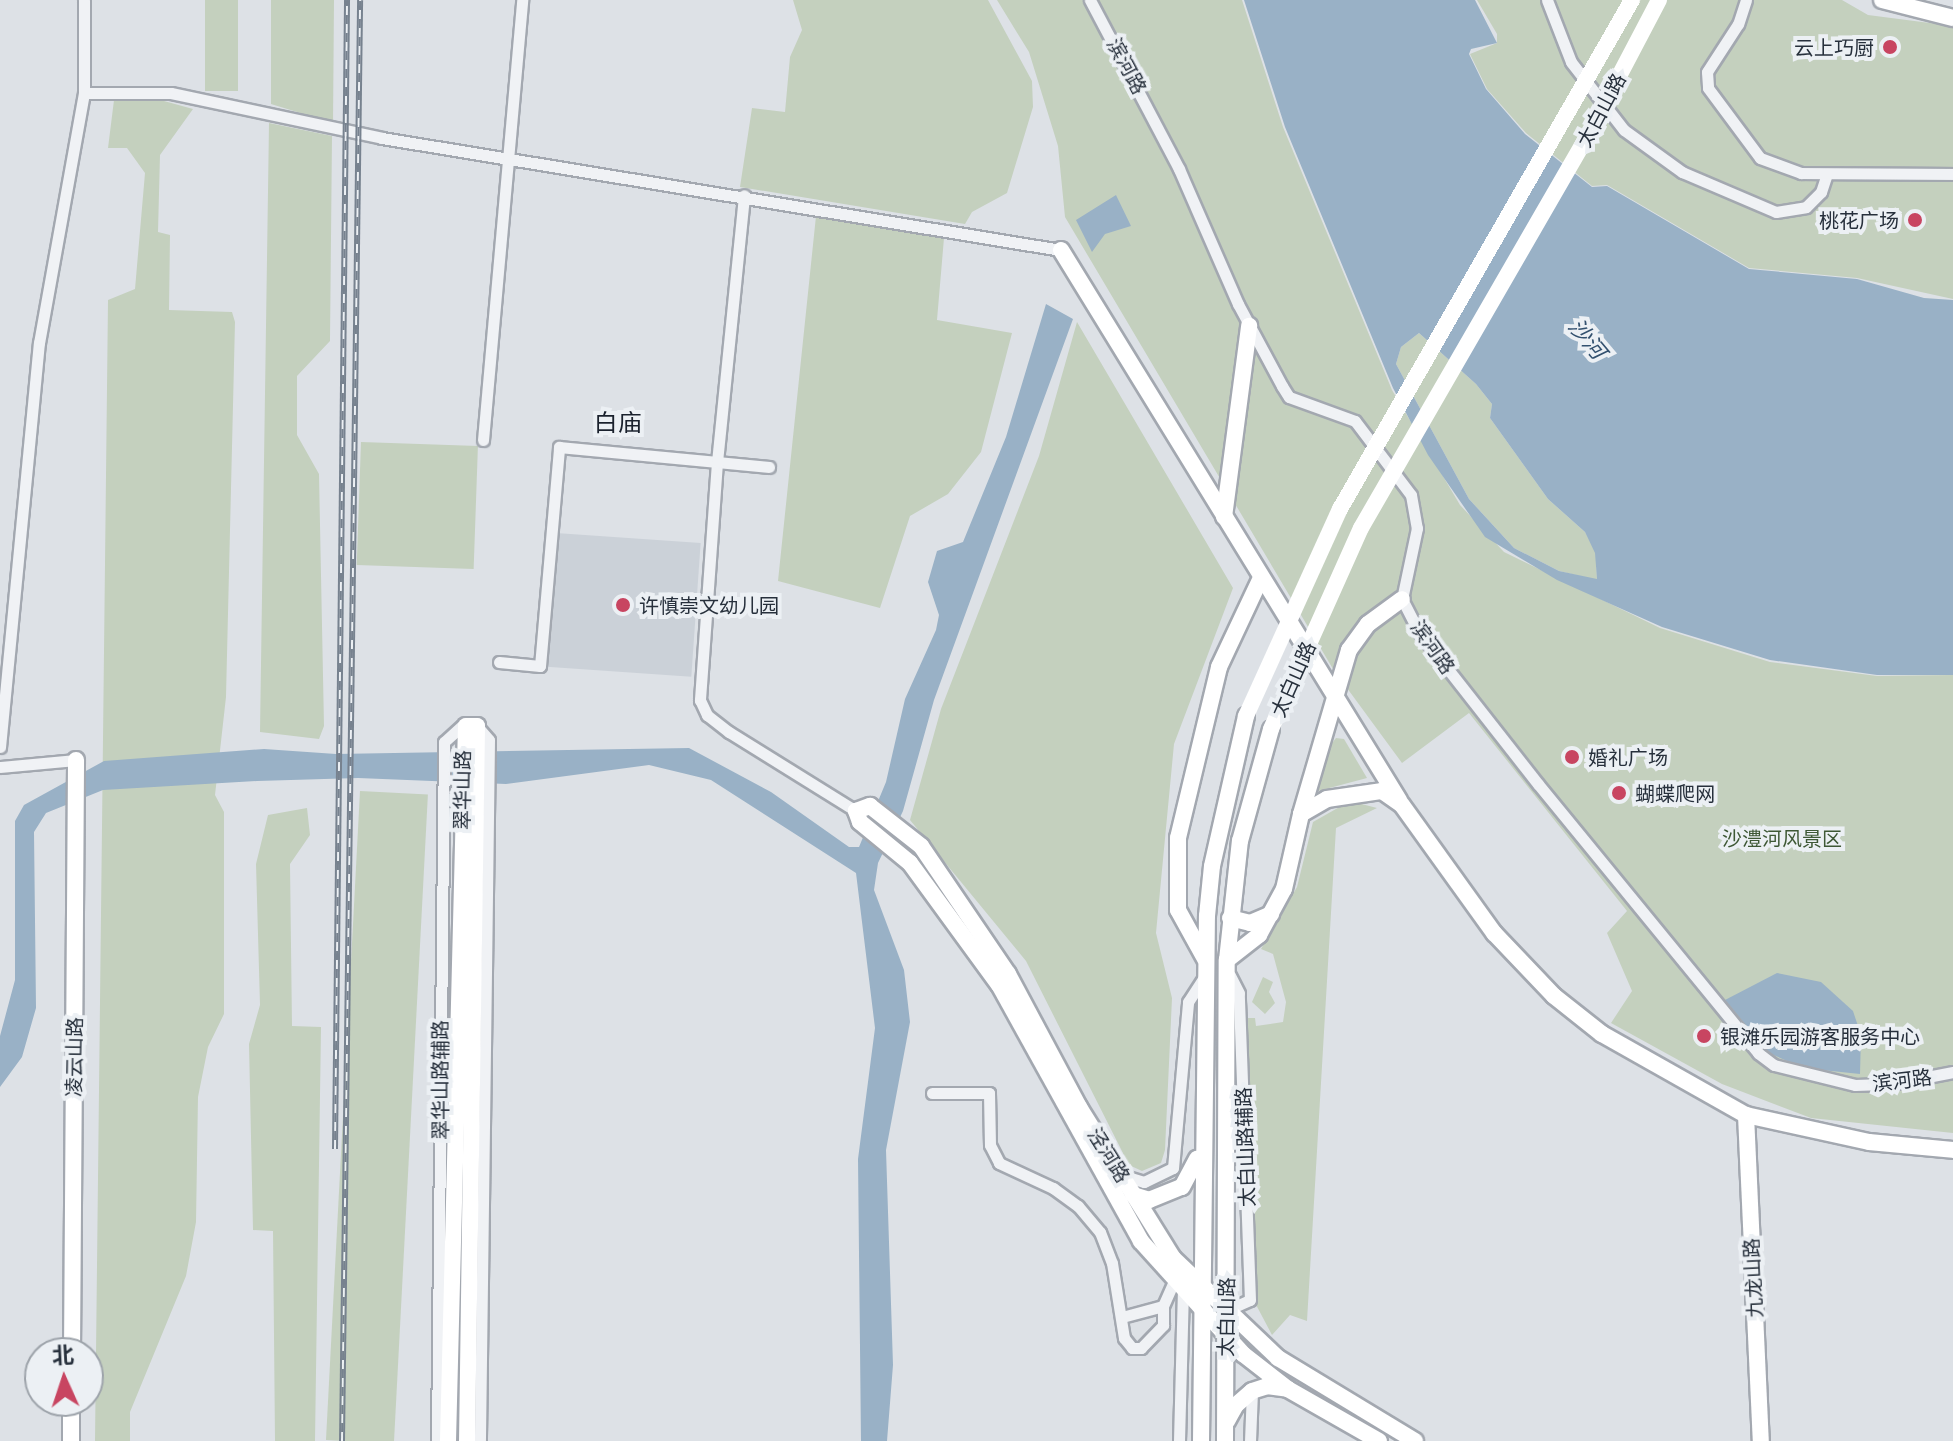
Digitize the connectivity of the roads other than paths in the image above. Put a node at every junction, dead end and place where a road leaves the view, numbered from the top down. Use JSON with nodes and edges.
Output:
{"nodes":[{"id":1,"x":84,"y":0,"type":"edge"},
{"id":2,"x":522,"y":0,"type":"edge"},
{"id":3,"x":1090,"y":0,"type":"edge"},
{"id":4,"x":1547,"y":0,"type":"edge"},
{"id":5,"x":1632,"y":0,"type":"edge"},
{"id":6,"x":1659,"y":0,"type":"edge"},
{"id":7,"x":1746,"y":0,"type":"edge"},
{"id":8,"x":1882,"y":0,"type":"edge"},
{"id":9,"x":1953,"y":18,"type":"edge"},
{"id":10,"x":84,"y":93,"type":"junction"},
{"id":11,"x":505,"y":156,"type":"junction"},
{"id":12,"x":1827,"y":174,"type":"junction"},
{"id":13,"x":1953,"y":174,"type":"edge"},
{"id":14,"x":744,"y":195,"type":"junction"},
{"id":15,"x":1061,"y":250,"type":"joint"},
{"id":16,"x":1249,"y":326,"type":"junction"},
{"id":17,"x":483,"y":440,"type":"dead end"},
{"id":18,"x":717,"y":462,"type":"junction"},
{"id":19,"x":769,"y":467,"type":"dead end"},
{"id":20,"x":1224,"y":517,"type":"junction"},
{"id":21,"x":1260,"y":580,"type":"junction"},
{"id":22,"x":1402,"y":599,"type":"junction"},
{"id":23,"x":499,"y":662,"type":"dead end"},
{"id":24,"x":1334,"y":699,"type":"junction"},
{"id":25,"x":473,"y":734,"type":"junction"},
{"id":26,"x":0,"y":747,"type":"edge"},
{"id":27,"x":76,"y":762,"type":"joint"},
{"id":28,"x":0,"y":767,"type":"edge"},
{"id":29,"x":475,"y":804,"type":"junction"},
{"id":30,"x":1402,"y":805,"type":"junction"},
{"id":31,"x":862,"y":813,"type":"junction"},
{"id":32,"x":1301,"y":814,"type":"junction"},
{"id":33,"x":1271,"y":914,"type":"junction"},
{"id":34,"x":1230,"y":918,"type":"junction"},
{"id":35,"x":1227,"y":964,"type":"junction"},
{"id":36,"x":1205,"y":968,"type":"junction"},
{"id":37,"x":1953,"y":1072,"type":"edge"},
{"id":38,"x":932,"y":1093,"type":"dead end"},
{"id":39,"x":1746,"y":1115,"type":"junction"},
{"id":40,"x":1202,"y":1138,"type":"junction"},
{"id":41,"x":1953,"y":1150,"type":"edge"},
{"id":42,"x":1120,"y":1174,"type":"junction"},
{"id":43,"x":1133,"y":1195,"type":"junction"},
{"id":44,"x":1178,"y":1286,"type":"junction"},
{"id":45,"x":1201,"y":1287,"type":"junction"},
{"id":46,"x":1163,"y":1306,"type":"junction"},
{"id":47,"x":1225,"y":1312,"type":"junction"},
{"id":48,"x":1202,"y":1315,"type":"junction"},
{"id":49,"x":1122,"y":1317,"type":"junction"},
{"id":50,"x":72,"y":1337,"type":"edge"},
{"id":51,"x":1225,"y":1337,"type":"junction"},
{"id":52,"x":1288,"y":1389,"type":"junction"},
{"id":53,"x":1252,"y":1391,"type":"junction"},
{"id":54,"x":71,"y":1417,"type":"edge"},
{"id":55,"x":1225,"y":1434,"type":"edge"},
{"id":56,"x":71,"y":1441,"type":"edge"},
{"id":57,"x":437,"y":1441,"type":"edge"},
{"id":58,"x":448,"y":1441,"type":"edge"},
{"id":59,"x":467,"y":1441,"type":"edge"},
{"id":60,"x":480,"y":1441,"type":"edge"},
{"id":61,"x":1179,"y":1441,"type":"edge"},
{"id":62,"x":1201,"y":1441,"type":"edge"},
{"id":63,"x":1250,"y":1441,"type":"edge"},
{"id":64,"x":1379,"y":1441,"type":"edge"},
{"id":65,"x":1415,"y":1441,"type":"edge"},
{"id":66,"x":1761,"y":1441,"type":"edge"}],
"edges":[{"from":1,"to":10,"type":"street"},
{"from":2,"to":11,"type":"street"},
{"from":3,"to":16,"type":"street","name":"滨河路"},
{"from":4,"to":12,"type":"street"},
{"from":5,"to":36,"type":"street","name":"太白山路","bridge":true},
{"from":6,"to":34,"type":"street","name":"太白山路","bridge":true},
{"from":7,"to":12,"type":"street"},
{"from":8,"to":9,"type":"street"},
{"from":10,"to":11,"type":"street"},
{"from":10,"to":26,"type":"street"},
{"from":11,"to":14,"type":"street"},
{"from":11,"to":17,"type":"street"},
{"from":12,"to":13,"type":"street"},
{"from":14,"to":15,"type":"street"},
{"from":14,"to":18,"type":"street"},
{"from":15,"to":20,"type":"street"},
{"from":16,"to":20,"type":"street"},
{"from":16,"to":22,"type":"street","name":"滨河路"},
{"from":18,"to":19,"type":"street"},
{"from":18,"to":23,"type":"street"},
{"from":18,"to":31,"type":"street"},
{"from":20,"to":21,"type":"street"},
{"from":21,"to":24,"type":"street"},
{"from":21,"to":36,"type":"street"},
{"from":22,"to":24,"type":"street"},
{"from":22,"to":37,"type":"street","name":"滨河路"},
{"from":24,"to":30,"type":"street"},
{"from":24,"to":32,"type":"street"},
{"from":25,"to":29,"type":"street","name":"翠华山路"},
{"from":25,"to":29,"type":"street"},
{"from":25,"to":57,"type":"street","name":"翠华山路辅路"},
{"from":27,"to":28,"type":"street"},
{"from":27,"to":50,"type":"street","name":"凌云山路"},
{"from":29,"to":58,"type":"street","name":"翠华山路"},
{"from":29,"to":59,"type":"street","name":"翠华山路"},
{"from":29,"to":60,"type":"street"},
{"from":30,"to":32,"type":"street"},
{"from":30,"to":39,"type":"street"},
{"from":31,"to":42,"type":"street","name":"泾河路"},
{"from":31,"to":44,"type":"street","name":"泾河路"},
{"from":32,"to":33,"type":"street"},
{"from":33,"to":34,"type":"street"},
{"from":33,"to":35,"type":"street"},
{"from":34,"to":35,"type":"street","name":"太白山路"},
{"from":35,"to":47,"type":"street","name":"太白山路"},
{"from":35,"to":47,"type":"street","name":"太白山路辅路"},
{"from":36,"to":40,"type":"street","name":"太白山路"},
{"from":36,"to":42,"type":"street"},
{"from":38,"to":49,"type":"street"},
{"from":39,"to":41,"type":"street"},
{"from":39,"to":66,"type":"street","name":"九龙山路"},
{"from":40,"to":43,"type":"street"},
{"from":40,"to":45,"type":"street","name":"太白山路"},
{"from":42,"to":43,"type":"street","name":"泾河路"},
{"from":43,"to":45,"type":"street","name":"泾河路"},
{"from":44,"to":46,"type":"street"},
{"from":44,"to":48,"type":"street","name":"泾河路"},
{"from":44,"to":61,"type":"street"},
{"from":45,"to":47,"type":"street","name":"泾河路"},
{"from":45,"to":48,"type":"street","name":"太白山路"},
{"from":46,"to":49,"type":"street"},
{"from":46,"to":49,"type":"street"},
{"from":47,"to":51,"type":"street","name":"太白山路"},
{"from":47,"to":65,"type":"street","name":"泾河路"},
{"from":48,"to":51,"type":"street","name":"泾河路"},
{"from":48,"to":62,"type":"street","name":"太白山路"},
{"from":51,"to":52,"type":"street","name":"泾河路"},
{"from":51,"to":55,"type":"street","name":"太白山路"},
{"from":52,"to":53,"type":"street"},
{"from":52,"to":64,"type":"street","name":"泾河路"},
{"from":53,"to":55,"type":"street"},
{"from":53,"to":63,"type":"street"},
{"from":54,"to":56,"type":"street"}]}
